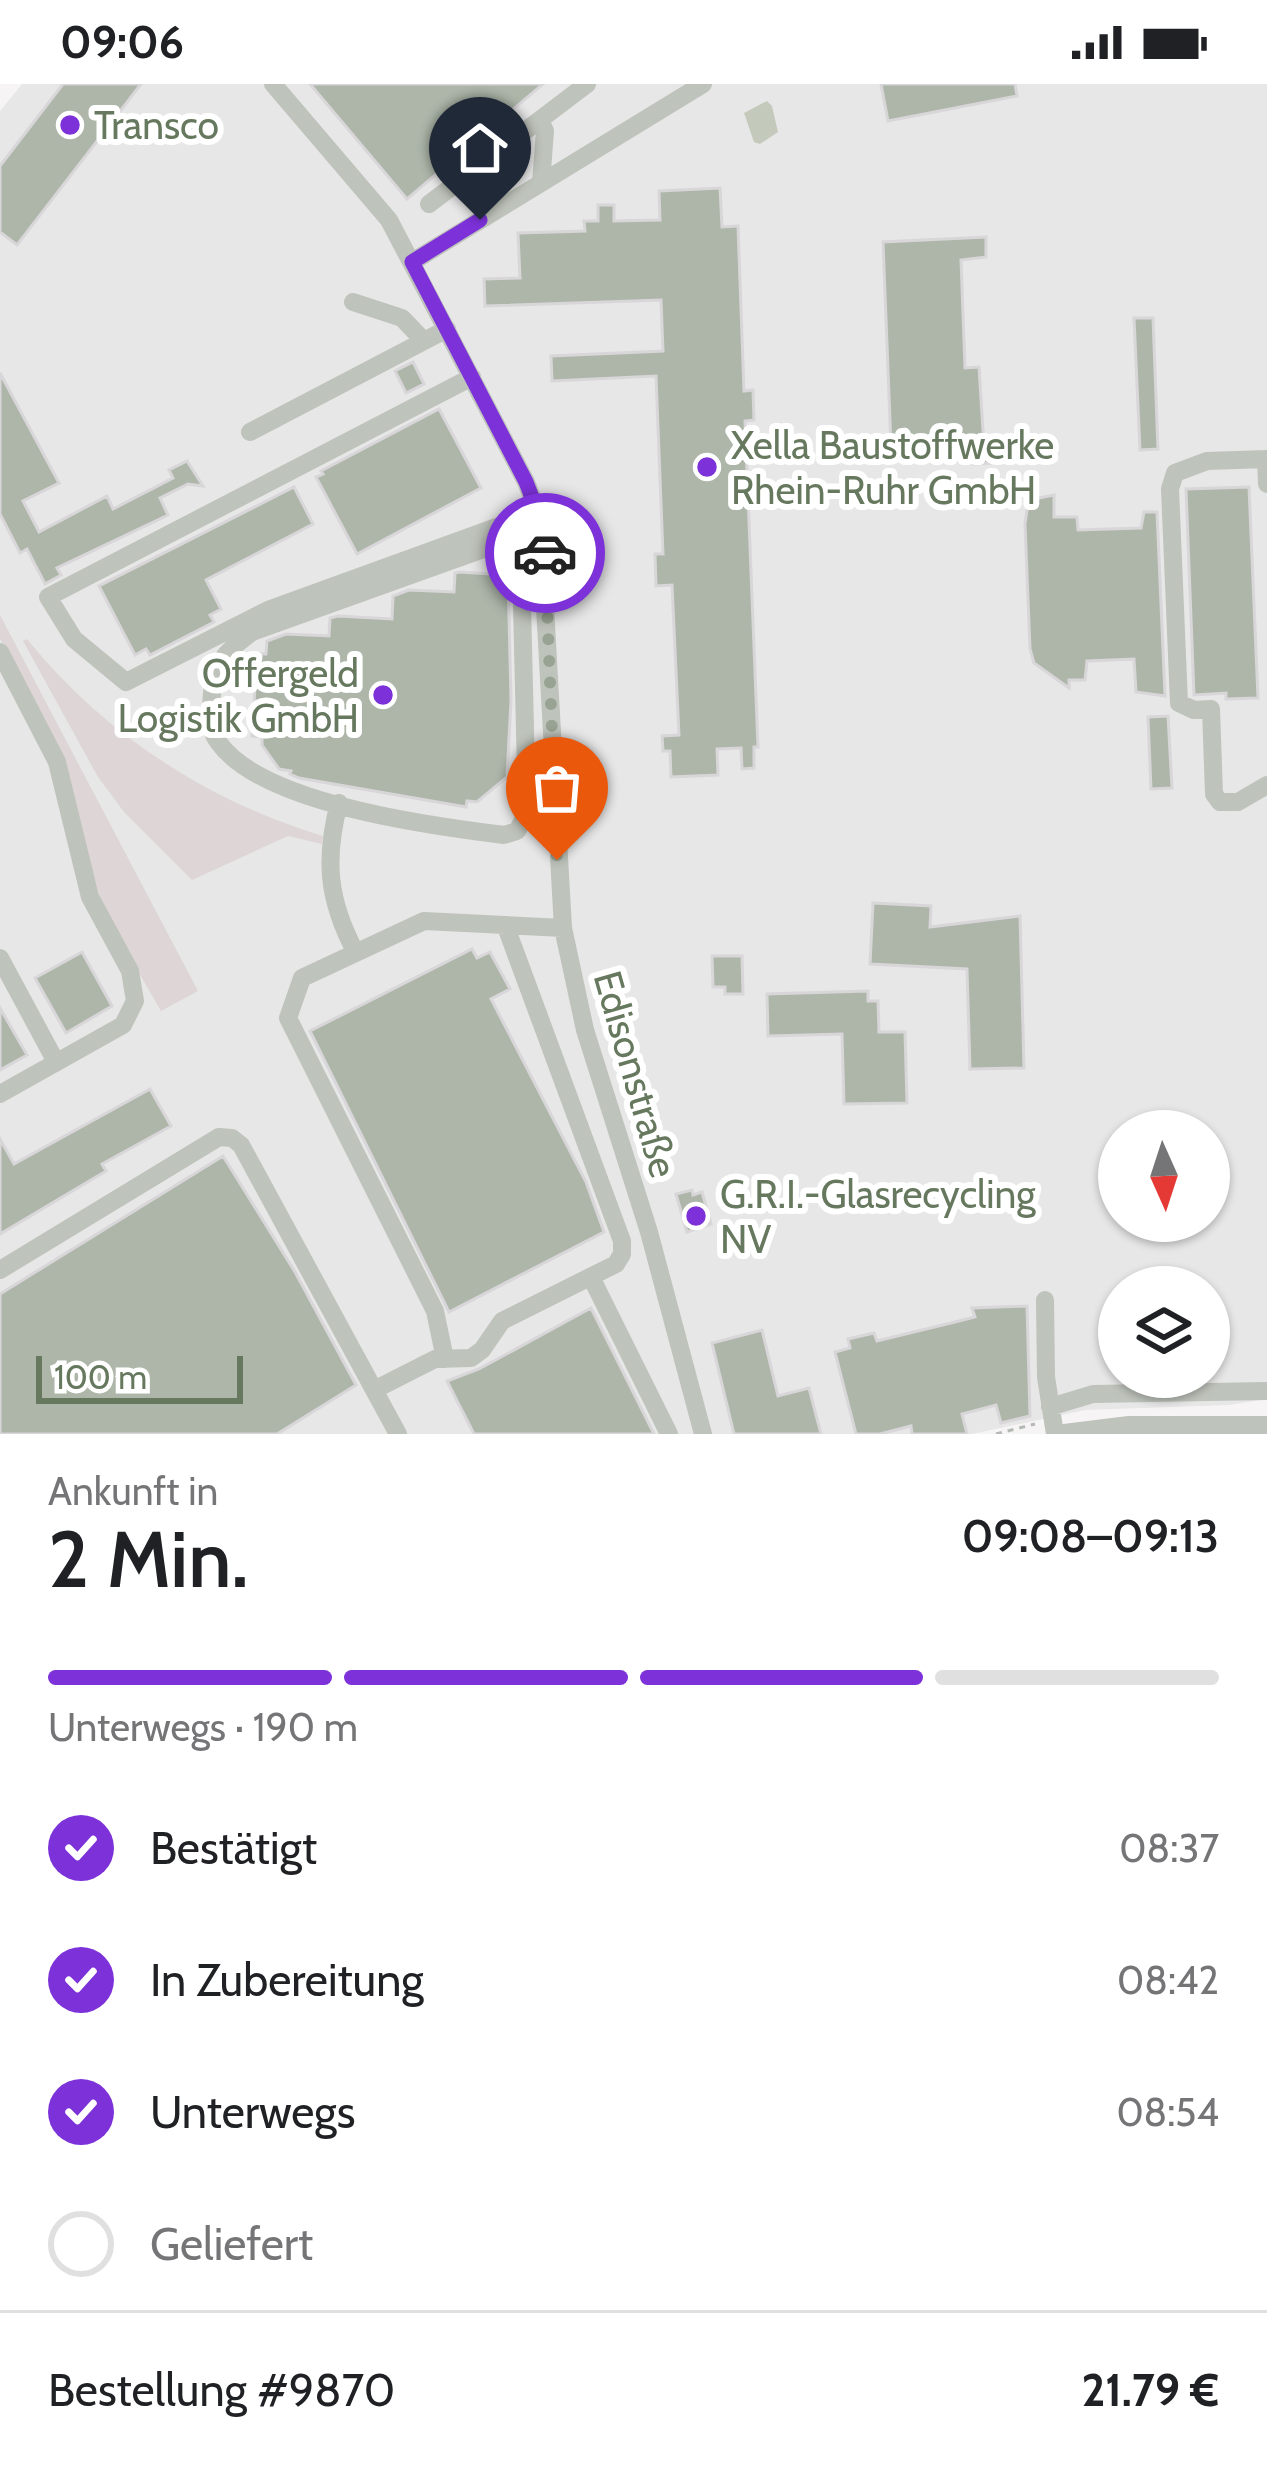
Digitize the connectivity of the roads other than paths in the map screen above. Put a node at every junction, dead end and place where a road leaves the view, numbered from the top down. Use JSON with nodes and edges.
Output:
{"nodes":[{"id":1,"x":273,"y":84,"type":"edge"},
{"id":2,"x":587,"y":84,"type":"edge"},
{"id":3,"x":703,"y":84,"type":"edge"},
{"id":4,"x":540,"y":119,"type":"junction"},
{"id":5,"x":541,"y":183,"type":"junction"},
{"id":6,"x":429,"y":204,"type":"dead end"},
{"id":7,"x":412,"y":262,"type":"junction"},
{"id":8,"x":353,"y":302,"type":"dead end"},
{"id":9,"x":447,"y":329,"type":"junction"},
{"id":10,"x":424,"y":341,"type":"junction"},
{"id":11,"x":472,"y":377,"type":"junction"},
{"id":12,"x":250,"y":432,"type":"dead end"},
{"id":13,"x":1267,"y":460,"type":"edge"},
{"id":14,"x":1267,"y":484,"type":"edge"},
{"id":15,"x":538,"y":512,"type":"junction"},
{"id":16,"x":0,"y":652,"type":"edge"},
{"id":17,"x":1267,"y":785,"type":"edge"},
{"id":18,"x":338,"y":803,"type":"junction"},
{"id":19,"x":506,"y":927,"type":"junction"},
{"id":20,"x":562,"y":928,"type":"junction"},
{"id":21,"x":356,"y":953,"type":"junction"},
{"id":22,"x":0,"y":958,"type":"edge"},
{"id":23,"x":56,"y":1062,"type":"junction"},
{"id":24,"x":0,"y":1094,"type":"edge"},
{"id":25,"x":0,"y":1270,"type":"edge"},
{"id":26,"x":591,"y":1276,"type":"junction"},
{"id":27,"x":1045,"y":1300,"type":"dead end"},
{"id":28,"x":445,"y":1359,"type":"junction"},
{"id":29,"x":374,"y":1390,"type":"junction"},
{"id":30,"x":1267,"y":1391,"type":"edge"},
{"id":31,"x":1050,"y":1407,"type":"junction"},
{"id":32,"x":1267,"y":1425,"type":"edge"},
{"id":33,"x":398,"y":1434,"type":"edge"},
{"id":34,"x":669,"y":1434,"type":"edge"},
{"id":35,"x":703,"y":1434,"type":"edge"},
{"id":36,"x":1055,"y":1434,"type":"edge"}],
"edges":[{"from":1,"to":7,"type":"street","name":"Edisonstraße"},
{"from":2,"to":4,"type":"street"},
{"from":3,"to":5,"type":"street"},
{"from":4,"to":5,"type":"street"},
{"from":4,"to":6,"type":"street"},
{"from":5,"to":7,"type":"street"},
{"from":7,"to":9,"type":"street","name":"Edisonstraße"},
{"from":8,"to":10,"type":"street"},
{"from":9,"to":10,"type":"street"},
{"from":9,"to":11,"type":"street","name":"Edisonstraße"},
{"from":10,"to":12,"type":"street"},
{"from":11,"to":15,"type":"street","name":"Edisonstraße"},
{"from":11,"to":15,"type":"street"},
{"from":13,"to":14,"type":"street"},
{"from":13,"to":17,"type":"street"},
{"from":15,"to":20,"type":"street","name":"Edisonstraße"},
{"from":16,"to":23,"type":"street"},
{"from":18,"to":18,"type":"street"},
{"from":18,"to":21,"type":"street"},
{"from":19,"to":20,"type":"street"},
{"from":19,"to":21,"type":"street"},
{"from":19,"to":26,"type":"street"},
{"from":20,"to":35,"type":"street","name":"Edisonstraße"},
{"from":21,"to":28,"type":"street"},
{"from":22,"to":23,"type":"street"},
{"from":23,"to":24,"type":"street"},
{"from":25,"to":29,"type":"street"},
{"from":26,"to":28,"type":"street"},
{"from":26,"to":34,"type":"street"},
{"from":27,"to":31,"type":"street"},
{"from":28,"to":29,"type":"street"},
{"from":29,"to":33,"type":"street"},
{"from":30,"to":31,"type":"street"},
{"from":31,"to":36,"type":"street"},
{"from":32,"to":36,"type":"street"}]}
